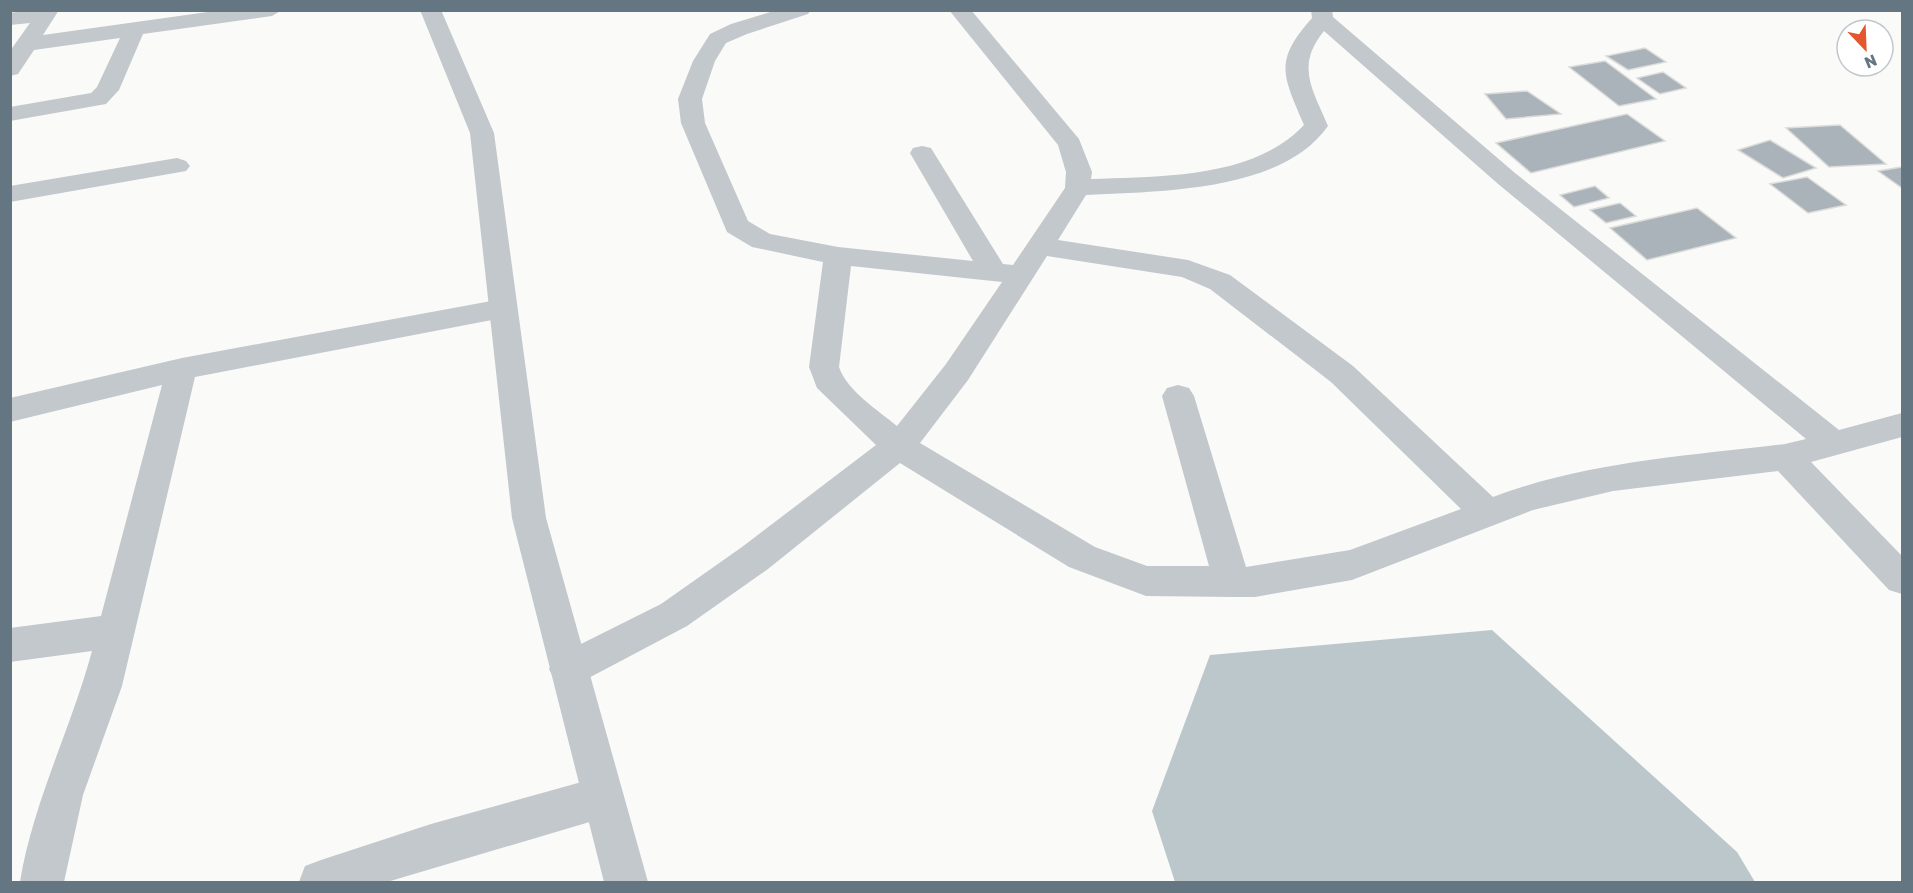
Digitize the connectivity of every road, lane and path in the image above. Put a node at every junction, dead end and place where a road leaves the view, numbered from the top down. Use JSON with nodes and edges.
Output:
{"nodes":[{"id":1,"x":272,"y":10,"type":"edge"},
{"id":2,"x":430,"y":10,"type":"edge"},
{"id":3,"x":801,"y":10,"type":"edge"},
{"id":4,"x":959,"y":10,"type":"edge"},
{"id":5,"x":48,"y":13,"type":"edge"},
{"id":6,"x":235,"y":14,"type":"edge"},
{"id":7,"x":1322,"y":15,"type":"edge"},
{"id":8,"x":10,"y":19,"type":"edge"},
{"id":9,"x":735,"y":20,"type":"edge"},
{"id":10,"x":134,"y":31,"type":"junction"},
{"id":11,"x":27,"y":44,"type":"junction"},
{"id":12,"x":10,"y":69,"type":"edge"},
{"id":13,"x":10,"y":114,"type":"edge"},
{"id":14,"x":922,"y":153,"type":"dead end"},
{"id":15,"x":177,"y":166,"type":"dead end"},
{"id":16,"x":1078,"y":188,"type":"junction"},
{"id":17,"x":10,"y":194,"type":"edge"},
{"id":18,"x":1040,"y":246,"type":"junction"},
{"id":19,"x":838,"y":256,"type":"junction"},
{"id":20,"x":1008,"y":274,"type":"junction"},
{"id":21,"x":502,"y":309,"type":"junction"},
{"id":22,"x":182,"y":369,"type":"junction"},
{"id":23,"x":1178,"y":396,"type":"dead end"},
{"id":24,"x":10,"y":410,"type":"edge"},
{"id":25,"x":1902,"y":425,"type":"edge"},
{"id":26,"x":1835,"y":445,"type":"junction"},
{"id":27,"x":898,"y":446,"type":"junction"},
{"id":28,"x":1785,"y":458,"type":"junction"},
{"id":29,"x":1487,"y":513,"type":"junction"},
{"id":30,"x":1902,"y":579,"type":"edge"},
{"id":31,"x":1232,"y":582,"type":"junction"},
{"id":32,"x":116,"y":631,"type":"junction"},
{"id":33,"x":10,"y":645,"type":"edge"},
{"id":34,"x":569,"y":669,"type":"junction"},
{"id":35,"x":603,"y":796,"type":"junction"},
{"id":36,"x":42,"y":882,"type":"edge"},
{"id":37,"x":321,"y":882,"type":"edge"},
{"id":38,"x":626,"y":882,"type":"edge"}],
"edges":[{"from":1,"to":6,"type":"street"},
{"from":2,"to":21,"type":"street"},
{"from":3,"to":9,"type":"street"},
{"from":4,"to":16,"type":"street"},
{"from":5,"to":8,"type":"street"},
{"from":5,"to":11,"type":"street"},
{"from":6,"to":10,"type":"street"},
{"from":7,"to":16,"type":"street"},
{"from":7,"to":26,"type":"street"},
{"from":9,"to":19,"type":"street"},
{"from":10,"to":11,"type":"street"},
{"from":10,"to":13,"type":"street"},
{"from":11,"to":12,"type":"street"},
{"from":14,"to":20,"type":"street"},
{"from":15,"to":17,"type":"street"},
{"from":16,"to":18,"type":"street"},
{"from":18,"to":20,"type":"street"},
{"from":18,"to":29,"type":"street"},
{"from":19,"to":20,"type":"street"},
{"from":19,"to":27,"type":"street"},
{"from":20,"to":27,"type":"street"},
{"from":21,"to":22,"type":"street"},
{"from":21,"to":34,"type":"street"},
{"from":22,"to":24,"type":"street"},
{"from":22,"to":32,"type":"street"},
{"from":23,"to":31,"type":"street"},
{"from":25,"to":26,"type":"street"},
{"from":26,"to":28,"type":"street"},
{"from":27,"to":31,"type":"street"},
{"from":27,"to":34,"type":"street"},
{"from":28,"to":29,"type":"street"},
{"from":28,"to":30,"type":"street"},
{"from":29,"to":31,"type":"street"},
{"from":32,"to":33,"type":"street"},
{"from":32,"to":36,"type":"street"},
{"from":34,"to":35,"type":"street"},
{"from":35,"to":37,"type":"street"},
{"from":35,"to":38,"type":"street"}]}
